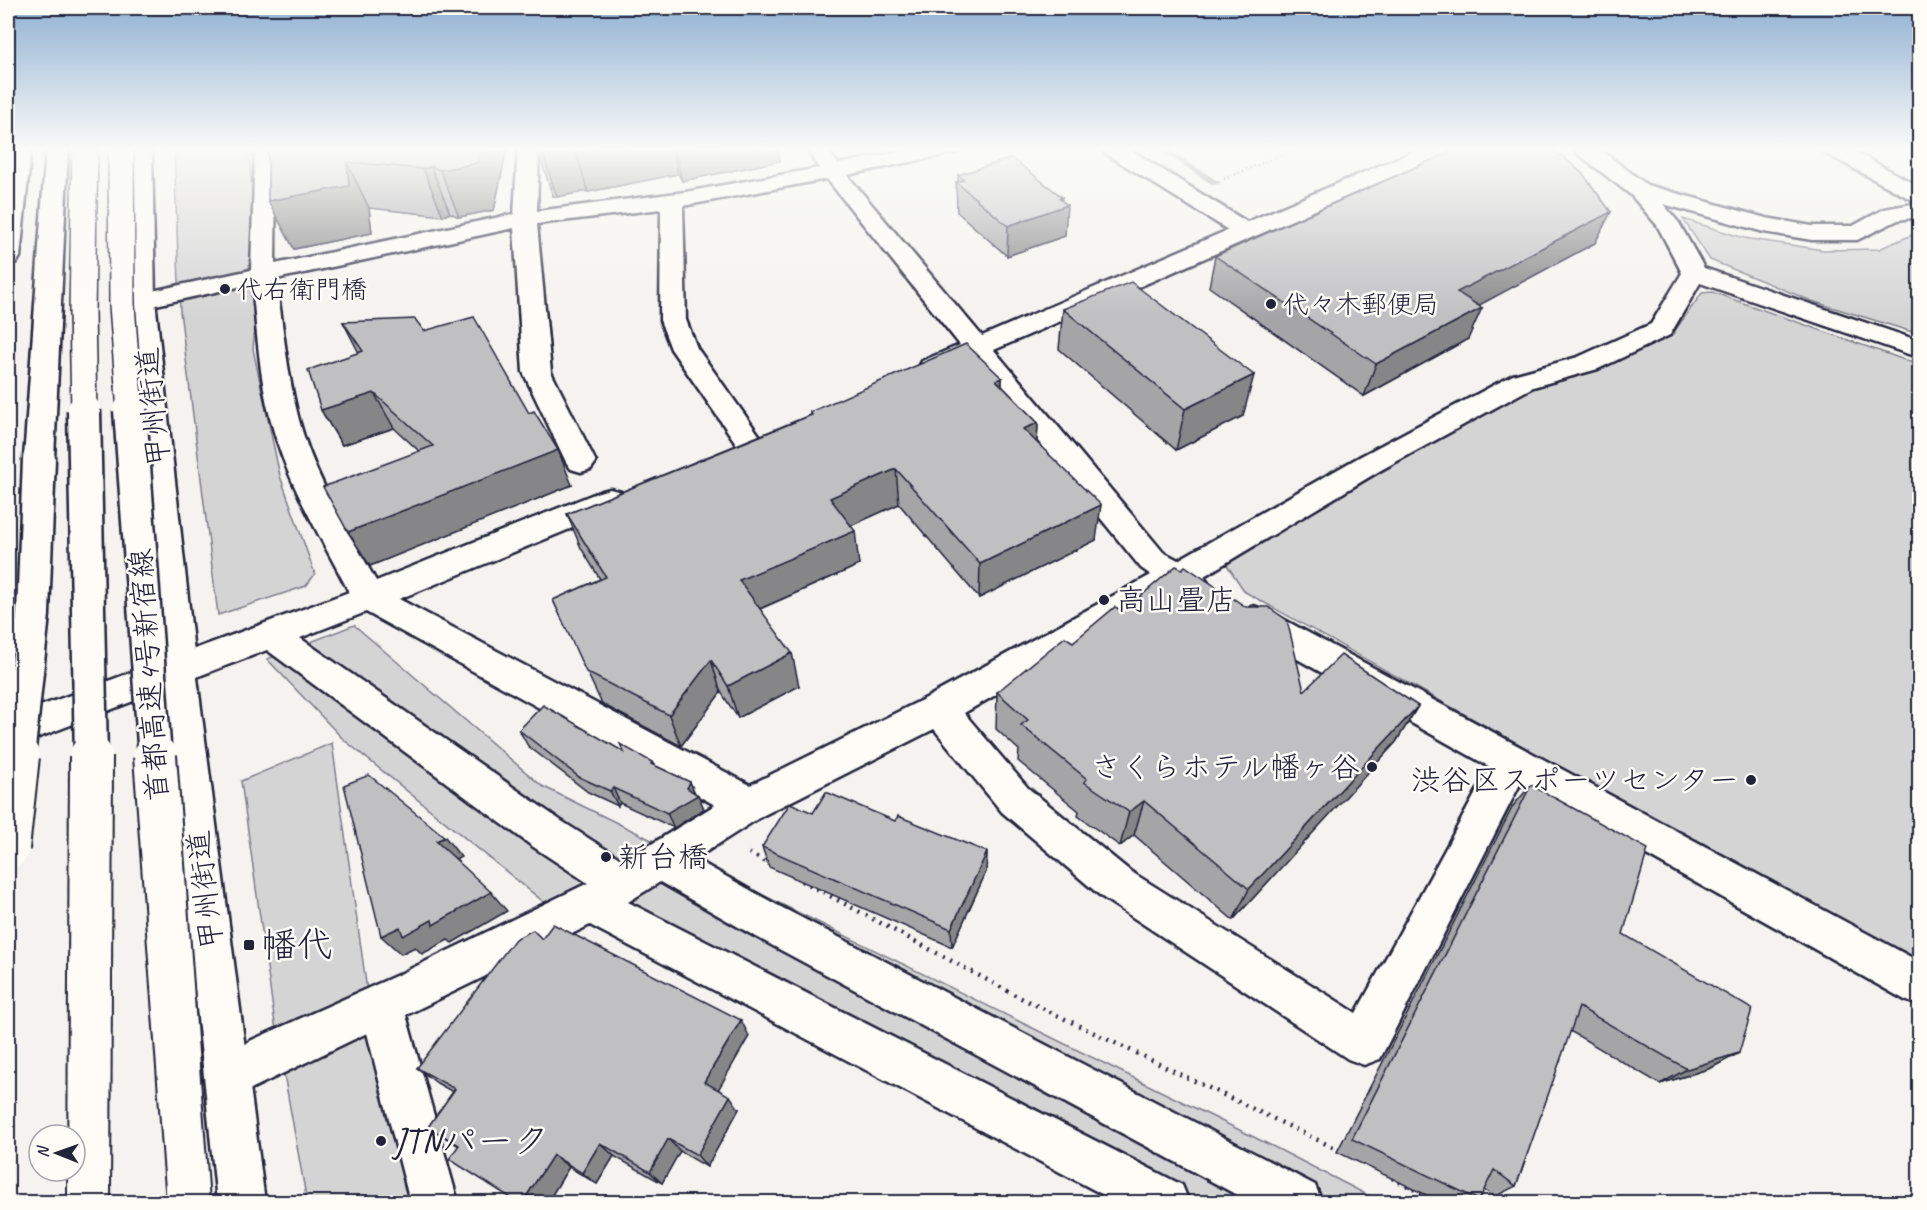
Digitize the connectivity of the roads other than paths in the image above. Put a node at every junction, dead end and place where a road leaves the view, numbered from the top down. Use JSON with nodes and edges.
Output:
{"nodes":[{"id":1,"x":14,"y":204,"type":"edge"},
{"id":2,"x":53,"y":204,"type":"edge"},
{"id":3,"x":84,"y":204,"type":"edge"},
{"id":4,"x":122,"y":204,"type":"edge"},
{"id":5,"x":141,"y":204,"type":"edge"},
{"id":6,"x":268,"y":204,"type":"edge"},
{"id":7,"x":526,"y":204,"type":"edge"},
{"id":8,"x":644,"y":204,"type":"edge"},
{"id":9,"x":672,"y":204,"type":"edge"},
{"id":10,"x":859,"y":204,"type":"edge"},
{"id":11,"x":1203,"y":204,"type":"edge"},
{"id":12,"x":1307,"y":204,"type":"edge"},
{"id":13,"x":1651,"y":204,"type":"edge"},
{"id":14,"x":1689,"y":204,"type":"edge"},
{"id":15,"x":1920,"y":210,"type":"edge"},
{"id":16,"x":525,"y":219,"type":"junction"},
{"id":17,"x":1245,"y":231,"type":"junction"},
{"id":18,"x":8,"y":257,"type":"edge"},
{"id":19,"x":263,"y":273,"type":"junction"},
{"id":20,"x":1694,"y":273,"type":"junction"},
{"id":21,"x":142,"y":300,"type":"junction"},
{"id":22,"x":977,"y":348,"type":"junction"},
{"id":23,"x":1920,"y":350,"type":"edge"},
{"id":24,"x":912,"y":375,"type":"edge"},
{"id":25,"x":750,"y":442,"type":"edge"},
{"id":26,"x":581,"y":462,"type":"dead end"},
{"id":27,"x":629,"y":492,"type":"edge"},
{"id":28,"x":1177,"y":576,"type":"junction"},
{"id":29,"x":368,"y":598,"type":"junction"},
{"id":30,"x":271,"y":635,"type":"junction"},
{"id":31,"x":179,"y":669,"type":"junction"},
{"id":32,"x":939,"y":709,"type":"junction"},
{"id":33,"x":8,"y":734,"type":"edge"},
{"id":34,"x":1513,"y":761,"type":"junction"},
{"id":35,"x":749,"y":804,"type":"junction"},
{"id":36,"x":8,"y":848,"type":"edge"},
{"id":37,"x":661,"y":861,"type":"junction"},
{"id":38,"x":607,"y":894,"type":"junction"},
{"id":39,"x":1920,"y":985,"type":"edge"},
{"id":40,"x":381,"y":1005,"type":"junction"},
{"id":41,"x":228,"y":1078,"type":"junction"},
{"id":42,"x":89,"y":1203,"type":"edge"},
{"id":43,"x":188,"y":1203,"type":"edge"},
{"id":44,"x":241,"y":1203,"type":"edge"},
{"id":45,"x":434,"y":1203,"type":"edge"},
{"id":46,"x":1165,"y":1203,"type":"edge"},
{"id":47,"x":1298,"y":1203,"type":"edge"}],
"edges":[{"from":1,"to":18,"type":"main road"},
{"from":2,"to":36,"type":"main road","bridge":true},
{"from":3,"to":42,"type":"main road","bridge":true},
{"from":4,"to":43,"type":"main road","name":"首都高速4号新宿線","bridge":true},
{"from":5,"to":21,"type":"main road","name":"甲州街道"},
{"from":6,"to":19,"type":"main road"},
{"from":7,"to":16,"type":"main road"},
{"from":8,"to":16,"type":"main road"},
{"from":9,"to":25,"type":"main road"},
{"from":10,"to":22,"type":"main road"},
{"from":11,"to":17,"type":"main road"},
{"from":12,"to":17,"type":"main road"},
{"from":13,"to":20,"type":"main road"},
{"from":14,"to":15,"type":"main road"},
{"from":16,"to":19,"type":"main road"},
{"from":16,"to":26,"type":"main road"},
{"from":17,"to":22,"type":"main road"},
{"from":19,"to":21,"type":"main road"},
{"from":19,"to":29,"type":"main road"},
{"from":20,"to":23,"type":"main road"},
{"from":20,"to":28,"type":"main road"},
{"from":21,"to":31,"type":"main road","name":"甲州街道"},
{"from":22,"to":24,"type":"main road"},
{"from":22,"to":28,"type":"main road"},
{"from":27,"to":29,"type":"main road"},
{"from":28,"to":32,"type":"main road"},
{"from":28,"to":34,"type":"main road"},
{"from":29,"to":30,"type":"main road"},
{"from":29,"to":35,"type":"main road"},
{"from":30,"to":31,"type":"main road"},
{"from":30,"to":38,"type":"main road"},
{"from":31,"to":33,"type":"main road"},
{"from":31,"to":41,"type":"main road","name":"甲州街道"},
{"from":32,"to":34,"type":"main road"},
{"from":32,"to":35,"type":"main road"},
{"from":34,"to":39,"type":"main road"},
{"from":35,"to":37,"type":"main road"},
{"from":37,"to":38,"type":"main road"},
{"from":37,"to":47,"type":"main road"},
{"from":38,"to":40,"type":"main road"},
{"from":38,"to":46,"type":"main road"},
{"from":40,"to":41,"type":"main road"},
{"from":40,"to":45,"type":"main road"},
{"from":41,"to":44,"type":"main road","name":"甲州街道"}]}
